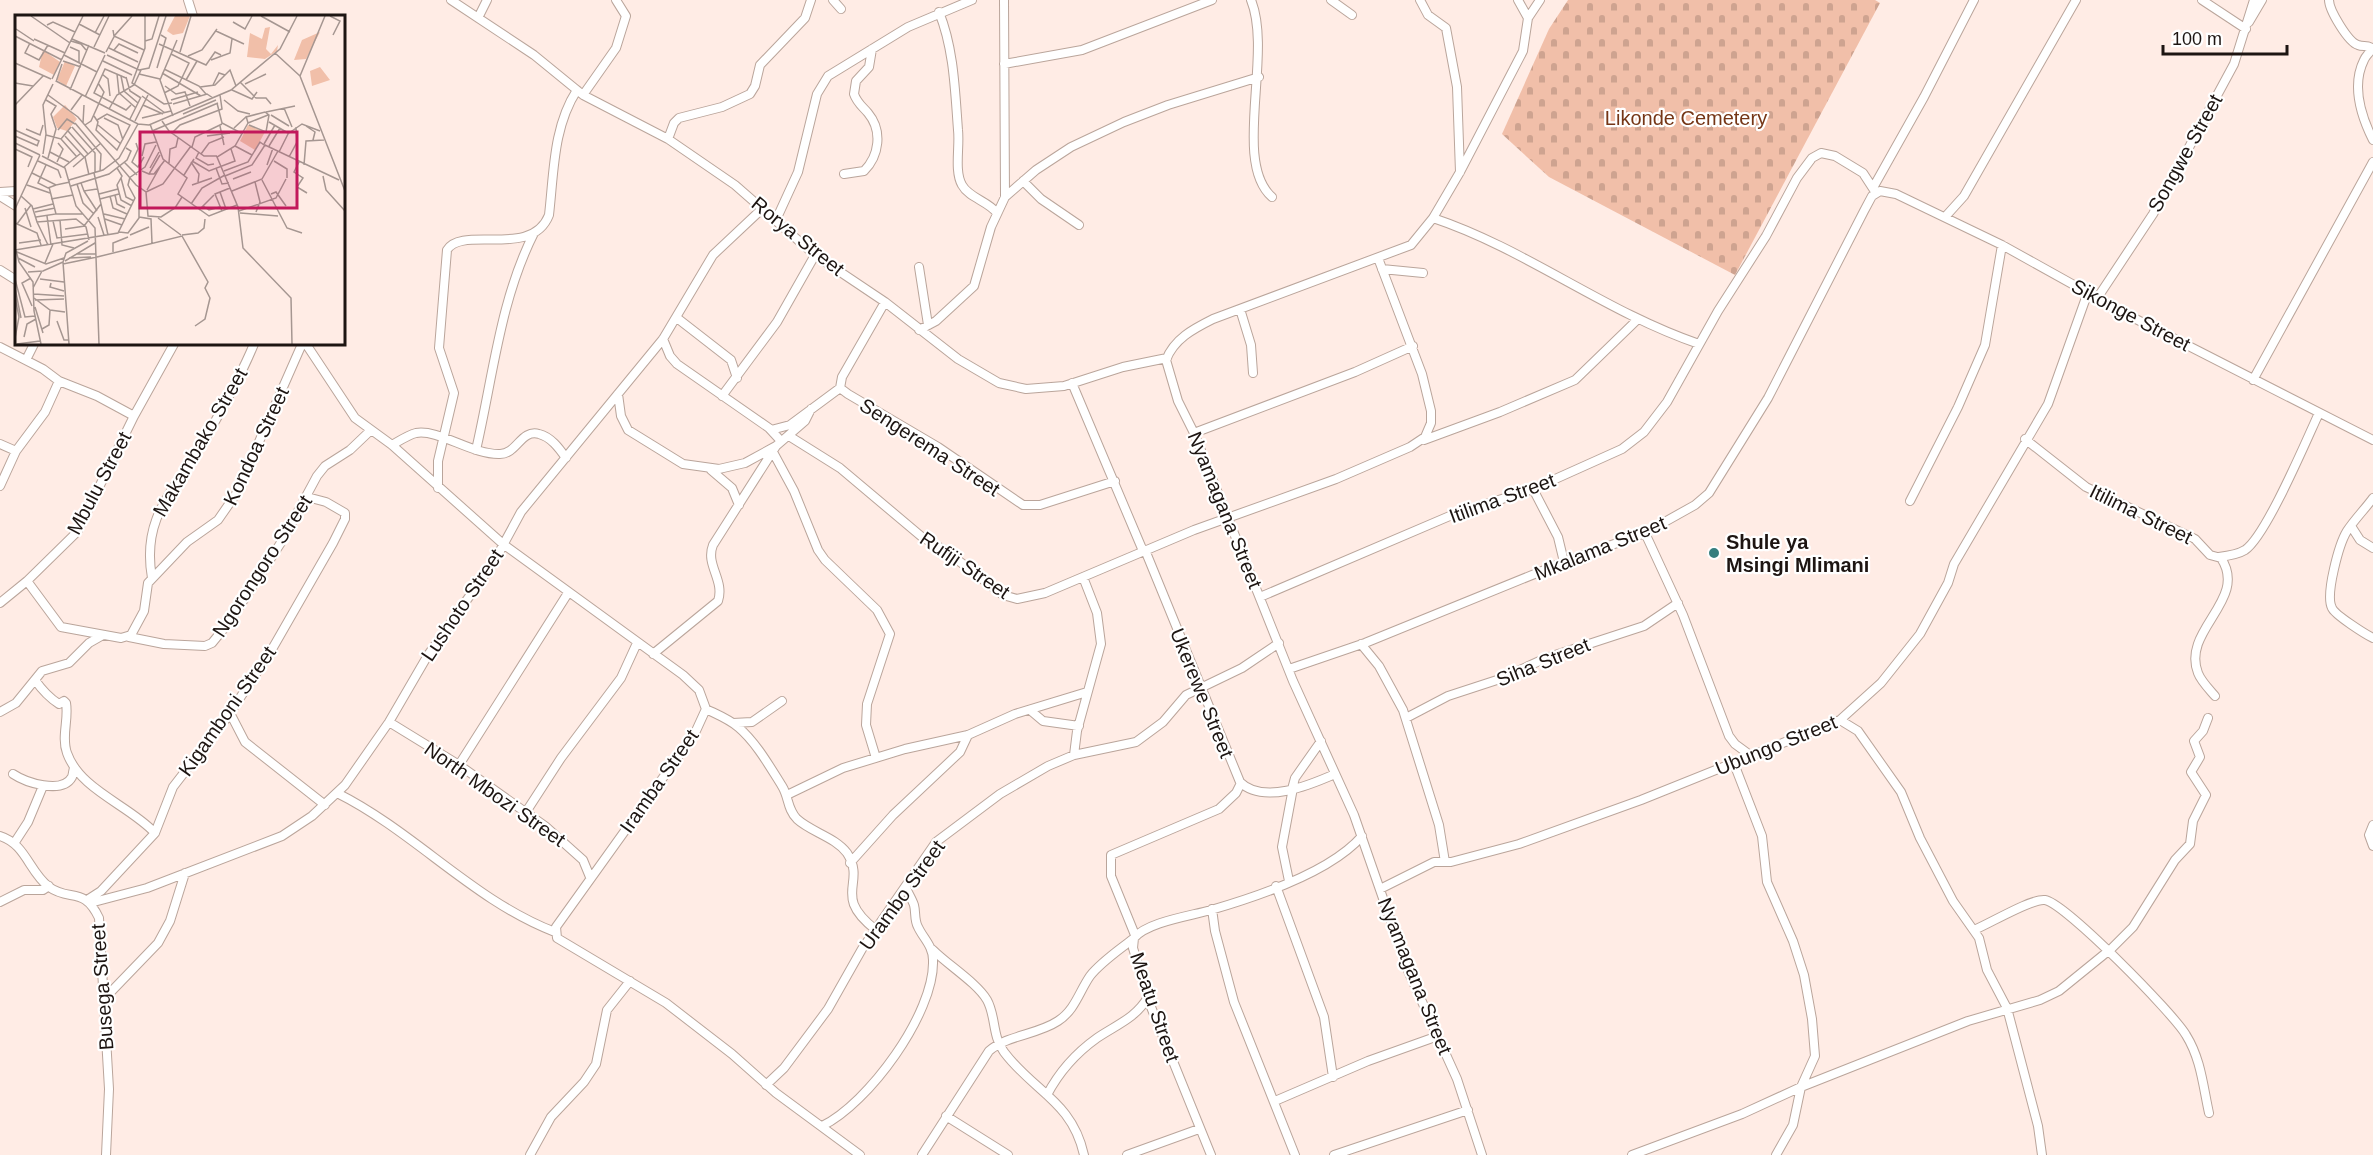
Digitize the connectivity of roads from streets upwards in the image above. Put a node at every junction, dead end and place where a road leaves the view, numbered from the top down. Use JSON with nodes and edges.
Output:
{"nodes":[{"id":1,"x":188,"y":0,"type":"edge"},
{"id":2,"x":451,"y":0,"type":"edge"},
{"id":3,"x":487,"y":0,"type":"edge"},
{"id":4,"x":616,"y":0,"type":"edge"},
{"id":5,"x":811,"y":0,"type":"edge"},
{"id":6,"x":833,"y":0,"type":"edge"},
{"id":7,"x":972,"y":0,"type":"edge"},
{"id":8,"x":1004,"y":0,"type":"edge"},
{"id":9,"x":1212,"y":0,"type":"edge"},
{"id":10,"x":1251,"y":0,"type":"edge"},
{"id":11,"x":1420,"y":0,"type":"edge"},
{"id":12,"x":1518,"y":0,"type":"edge"},
{"id":13,"x":1540,"y":0,"type":"edge"},
{"id":14,"x":1974,"y":0,"type":"edge"},
{"id":15,"x":2076,"y":0,"type":"edge"},
{"id":16,"x":2202,"y":0,"type":"edge"},
{"id":17,"x":2254,"y":0,"type":"edge"},
{"id":18,"x":2262,"y":0,"type":"edge"},
{"id":19,"x":2329,"y":0,"type":"edge"},
{"id":20,"x":1336,"y":1,"type":"edge"},
{"id":21,"x":841,"y":9,"type":"dead end"},
{"id":22,"x":939,"y":12,"type":"junction"},
{"id":23,"x":193,"y":15,"type":"edge"},
{"id":24,"x":1352,"y":15,"type":"dead end"},
{"id":25,"x":478,"y":18,"type":"junction"},
{"id":26,"x":1528,"y":18,"type":"junction"},
{"id":27,"x":2247,"y":26,"type":"junction"},
{"id":28,"x":872,"y":49,"type":"junction"},
{"id":29,"x":1004,"y":64,"type":"junction"},
{"id":30,"x":1259,"y":77,"type":"junction"},
{"id":31,"x":580,"y":93,"type":"junction"},
{"id":32,"x":668,"y":139,"type":"junction"},
{"id":33,"x":2373,"y":140,"type":"edge"},
{"id":34,"x":2373,"y":162,"type":"edge"},
{"id":35,"x":1460,"y":172,"type":"junction"},
{"id":36,"x":844,"y":174,"type":"dead end"},
{"id":37,"x":1023,"y":181,"type":"junction"},
{"id":38,"x":1875,"y":190,"type":"junction"},
{"id":39,"x":15,"y":191,"type":"edge"},
{"id":40,"x":0,"y":194,"type":"edge"},
{"id":41,"x":1005,"y":197,"type":"junction"},
{"id":42,"x":1272,"y":197,"type":"dead end"},
{"id":43,"x":15,"y":205,"type":"edge"},
{"id":44,"x":763,"y":208,"type":"junction"},
{"id":45,"x":997,"y":213,"type":"junction"},
{"id":46,"x":1945,"y":217,"type":"junction"},
{"id":47,"x":1433,"y":218,"type":"junction"},
{"id":48,"x":776,"y":220,"type":"junction"},
{"id":49,"x":1079,"y":225,"type":"dead end"},
{"id":50,"x":534,"y":233,"type":"junction"},
{"id":51,"x":2002,"y":245,"type":"junction"},
{"id":52,"x":815,"y":255,"type":"junction"},
{"id":53,"x":1378,"y":258,"type":"junction"},
{"id":54,"x":919,"y":267,"type":"dead end"},
{"id":55,"x":1382,"y":269,"type":"junction"},
{"id":56,"x":0,"y":270,"type":"edge"},
{"id":57,"x":1423,"y":273,"type":"dead end"},
{"id":58,"x":15,"y":279,"type":"edge"},
{"id":59,"x":2088,"y":292,"type":"junction"},
{"id":60,"x":2098,"y":297,"type":"junction"},
{"id":61,"x":885,"y":302,"type":"junction"},
{"id":62,"x":1240,"y":309,"type":"junction"},
{"id":63,"x":677,"y":318,"type":"junction"},
{"id":64,"x":1637,"y":320,"type":"junction"},
{"id":65,"x":928,"y":325,"type":"junction"},
{"id":66,"x":919,"y":330,"type":"junction"},
{"id":67,"x":663,"y":339,"type":"junction"},
{"id":68,"x":1699,"y":344,"type":"junction"},
{"id":69,"x":34,"y":345,"type":"edge"},
{"id":70,"x":172,"y":345,"type":"edge"},
{"id":71,"x":254,"y":345,"type":"edge"},
{"id":72,"x":304,"y":345,"type":"edge"},
{"id":73,"x":305,"y":345,"type":"edge"},
{"id":74,"x":1413,"y":346,"type":"junction"},
{"id":75,"x":0,"y":347,"type":"edge"},
{"id":76,"x":1167,"y":358,"type":"junction"},
{"id":77,"x":26,"y":360,"type":"junction"},
{"id":78,"x":1253,"y":373,"type":"dead end"},
{"id":79,"x":737,"y":378,"type":"junction"},
{"id":80,"x":2253,"y":380,"type":"junction"},
{"id":81,"x":59,"y":381,"type":"junction"},
{"id":82,"x":1072,"y":383,"type":"junction"},
{"id":83,"x":840,"y":387,"type":"junction"},
{"id":84,"x":618,"y":394,"type":"junction"},
{"id":85,"x":722,"y":396,"type":"junction"},
{"id":86,"x":811,"y":409,"type":"junction"},
{"id":87,"x":2319,"y":413,"type":"junction"},
{"id":88,"x":134,"y":416,"type":"junction"},
{"id":89,"x":371,"y":430,"type":"junction"},
{"id":90,"x":771,"y":430,"type":"junction"},
{"id":91,"x":1194,"y":434,"type":"junction"},
{"id":92,"x":789,"y":436,"type":"junction"},
{"id":93,"x":444,"y":438,"type":"junction"},
{"id":94,"x":2025,"y":439,"type":"junction"},
{"id":95,"x":2373,"y":440,"type":"edge"},
{"id":96,"x":1420,"y":441,"type":"junction"},
{"id":97,"x":0,"y":444,"type":"edge"},
{"id":98,"x":392,"y":445,"type":"junction"},
{"id":99,"x":777,"y":447,"type":"junction"},
{"id":100,"x":476,"y":450,"type":"junction"},
{"id":101,"x":16,"y":451,"type":"junction"},
{"id":102,"x":566,"y":458,"type":"junction"},
{"id":103,"x":711,"y":470,"type":"junction"},
{"id":104,"x":1115,"y":481,"type":"junction"},
{"id":105,"x":0,"y":486,"type":"edge"},
{"id":106,"x":438,"y":488,"type":"junction"},
{"id":107,"x":1533,"y":489,"type":"junction"},
{"id":108,"x":307,"y":497,"type":"junction"},
{"id":109,"x":2373,"y":498,"type":"edge"},
{"id":110,"x":1910,"y":501,"type":"dead end"},
{"id":111,"x":739,"y":505,"type":"junction"},
{"id":112,"x":1229,"y":518,"type":"junction"},
{"id":113,"x":2351,"y":526,"type":"junction"},
{"id":114,"x":1645,"y":533,"type":"junction"},
{"id":115,"x":503,"y":543,"type":"junction"},
{"id":116,"x":2373,"y":548,"type":"edge"},
{"id":117,"x":1144,"y":551,"type":"junction"},
{"id":118,"x":2218,"y":557,"type":"junction"},
{"id":119,"x":1564,"y":562,"type":"junction"},
{"id":120,"x":1083,"y":577,"type":"junction"},
{"id":121,"x":152,"y":578,"type":"junction"},
{"id":122,"x":27,"y":581,"type":"junction"},
{"id":123,"x":568,"y":593,"type":"junction"},
{"id":124,"x":1260,"y":597,"type":"junction"},
{"id":125,"x":0,"y":603,"type":"edge"},
{"id":126,"x":1678,"y":603,"type":"junction"},
{"id":127,"x":103,"y":635,"type":"junction"},
{"id":128,"x":129,"y":637,"type":"junction"},
{"id":129,"x":2373,"y":638,"type":"edge"},
{"id":130,"x":637,"y":643,"type":"junction"},
{"id":131,"x":1279,"y":643,"type":"junction"},
{"id":132,"x":1361,"y":644,"type":"junction"},
{"id":133,"x":653,"y":654,"type":"junction"},
{"id":134,"x":1288,"y":669,"type":"junction"},
{"id":135,"x":35,"y":680,"type":"junction"},
{"id":136,"x":1203,"y":687,"type":"junction"},
{"id":137,"x":1087,"y":692,"type":"junction"},
{"id":138,"x":2215,"y":696,"type":"dead end"},
{"id":139,"x":782,"y":701,"type":"dead end"},
{"id":140,"x":706,"y":709,"type":"junction"},
{"id":141,"x":1030,"y":710,"type":"junction"},
{"id":142,"x":0,"y":712,"type":"edge"},
{"id":143,"x":230,"y":713,"type":"junction"},
{"id":144,"x":1406,"y":718,"type":"junction"},
{"id":145,"x":2208,"y":718,"type":"dead end"},
{"id":146,"x":1840,"y":720,"type":"junction"},
{"id":147,"x":389,"y":722,"type":"junction"},
{"id":148,"x":733,"y":723,"type":"junction"},
{"id":149,"x":1079,"y":726,"type":"junction"},
{"id":150,"x":968,"y":735,"type":"junction"},
{"id":151,"x":1321,"y":741,"type":"junction"},
{"id":152,"x":1074,"y":755,"type":"junction"},
{"id":153,"x":1750,"y":755,"type":"junction"},
{"id":154,"x":876,"y":758,"type":"junction"},
{"id":155,"x":1733,"y":761,"type":"junction"},
{"id":156,"x":459,"y":765,"type":"junction"},
{"id":157,"x":74,"y":768,"type":"junction"},
{"id":158,"x":13,"y":774,"type":"dead end"},
{"id":159,"x":1335,"y":774,"type":"junction"},
{"id":160,"x":1242,"y":783,"type":"junction"},
{"id":161,"x":43,"y":786,"type":"junction"},
{"id":162,"x":1293,"y":788,"type":"junction"},
{"id":163,"x":337,"y":793,"type":"junction"},
{"id":164,"x":787,"y":795,"type":"junction"},
{"id":165,"x":325,"y":805,"type":"junction"},
{"id":166,"x":526,"y":812,"type":"junction"},
{"id":167,"x":2373,"y":825,"type":"edge"},
{"id":168,"x":155,"y":833,"type":"junction"},
{"id":169,"x":0,"y":836,"type":"edge"},
{"id":170,"x":1362,"y":836,"type":"junction"},
{"id":171,"x":15,"y":842,"type":"junction"},
{"id":172,"x":2373,"y":846,"type":"edge"},
{"id":173,"x":1445,"y":862,"type":"junction"},
{"id":174,"x":850,"y":863,"type":"junction"},
{"id":175,"x":185,"y":873,"type":"junction"},
{"id":176,"x":590,"y":877,"type":"junction"},
{"id":177,"x":1289,"y":880,"type":"junction"},
{"id":178,"x":49,"y":886,"type":"junction"},
{"id":179,"x":1276,"y":886,"type":"junction"},
{"id":180,"x":906,"y":888,"type":"junction"},
{"id":181,"x":1380,"y":890,"type":"junction"},
{"id":182,"x":88,"y":901,"type":"junction"},
{"id":183,"x":0,"y":902,"type":"edge"},
{"id":184,"x":1212,"y":909,"type":"junction"},
{"id":185,"x":876,"y":930,"type":"junction"},
{"id":186,"x":1974,"y":930,"type":"junction"},
{"id":187,"x":555,"y":932,"type":"junction"},
{"id":188,"x":1134,"y":937,"type":"junction"},
{"id":189,"x":930,"y":946,"type":"junction"},
{"id":190,"x":2109,"y":951,"type":"junction"},
{"id":191,"x":630,"y":981,"type":"junction"},
{"id":192,"x":1148,"y":997,"type":"junction"},
{"id":193,"x":104,"y":999,"type":"junction"},
{"id":194,"x":2007,"y":1008,"type":"junction"},
{"id":195,"x":1438,"y":1036,"type":"junction"},
{"id":196,"x":999,"y":1044,"type":"junction"},
{"id":197,"x":1333,"y":1077,"type":"junction"},
{"id":198,"x":766,"y":1085,"type":"junction"},
{"id":199,"x":1801,"y":1087,"type":"junction"},
{"id":200,"x":1047,"y":1095,"type":"junction"},
{"id":201,"x":1275,"y":1101,"type":"junction"},
{"id":202,"x":1468,"y":1110,"type":"junction"},
{"id":203,"x":2209,"y":1113,"type":"dead end"},
{"id":204,"x":946,"y":1116,"type":"junction"},
{"id":205,"x":822,"y":1126,"type":"junction"},
{"id":206,"x":1199,"y":1129,"type":"junction"},
{"id":207,"x":106,"y":1155,"type":"edge"},
{"id":208,"x":530,"y":1155,"type":"edge"},
{"id":209,"x":860,"y":1155,"type":"edge"},
{"id":210,"x":922,"y":1155,"type":"edge"},
{"id":211,"x":1008,"y":1155,"type":"edge"},
{"id":212,"x":1084,"y":1155,"type":"edge"},
{"id":213,"x":1127,"y":1155,"type":"edge"},
{"id":214,"x":1212,"y":1155,"type":"edge"},
{"id":215,"x":1295,"y":1155,"type":"edge"},
{"id":216,"x":1334,"y":1155,"type":"edge"},
{"id":217,"x":1482,"y":1155,"type":"edge"},
{"id":218,"x":1632,"y":1155,"type":"edge"},
{"id":219,"x":1776,"y":1155,"type":"edge"},
{"id":220,"x":2042,"y":1155,"type":"edge"}],
"edges":[{"from":1,"to":23,"type":"street"},
{"from":2,"to":25,"type":"street","name":"Rorya Street"},
{"from":3,"to":25,"type":"street"},
{"from":4,"to":31,"type":"street"},
{"from":5,"to":32,"type":"street"},
{"from":6,"to":21,"type":"street"},
{"from":7,"to":22,"type":"street"},
{"from":8,"to":29,"type":"street"},
{"from":9,"to":29,"type":"street"},
{"from":10,"to":30,"type":"street"},
{"from":11,"to":35,"type":"street"},
{"from":12,"to":26,"type":"street"},
{"from":13,"to":26,"type":"street"},
{"from":14,"to":38,"type":"street","name":"Mkalama Street"},
{"from":15,"to":46,"type":"street"},
{"from":16,"to":27,"type":"street"},
{"from":17,"to":27,"type":"street","name":"Songwe Street"},
{"from":18,"to":27,"type":"street"},
{"from":19,"to":33,"type":"street"},
{"from":20,"to":24,"type":"street"},
{"from":22,"to":28,"type":"street"},
{"from":22,"to":45,"type":"street"},
{"from":25,"to":31,"type":"street","name":"Rorya Street"},
{"from":26,"to":35,"type":"street"},
{"from":27,"to":60,"type":"street","name":"Songwe Street"},
{"from":28,"to":36,"type":"street"},
{"from":28,"to":48,"type":"street"},
{"from":29,"to":41,"type":"street"},
{"from":30,"to":37,"type":"street"},
{"from":30,"to":42,"type":"street"},
{"from":31,"to":32,"type":"street","name":"Rorya Street"},
{"from":31,"to":50,"type":"street"},
{"from":32,"to":44,"type":"street","name":"Rorya Street"},
{"from":34,"to":80,"type":"street"},
{"from":35,"to":47,"type":"street"},
{"from":37,"to":41,"type":"street"},
{"from":37,"to":49,"type":"street"},
{"from":38,"to":46,"type":"street","name":"Sikonge Street"},
{"from":38,"to":68,"type":"street","name":"Itilima Street"},
{"from":38,"to":114,"type":"street","name":"Mkalama Street"},
{"from":39,"to":40,"type":"street"},
{"from":40,"to":43,"type":"street"},
{"from":41,"to":45,"type":"street"},
{"from":44,"to":48,"type":"street","name":"Rorya Street"},
{"from":44,"to":63,"type":"street","name":"Lushoto Street"},
{"from":45,"to":65,"type":"street"},
{"from":46,"to":51,"type":"street","name":"Sikonge Street"},
{"from":47,"to":53,"type":"street"},
{"from":47,"to":64,"type":"street"},
{"from":48,"to":52,"type":"street","name":"Rorya Street"},
{"from":50,"to":93,"type":"street"},
{"from":50,"to":100,"type":"street"},
{"from":51,"to":59,"type":"street","name":"Sikonge Street"},
{"from":51,"to":110,"type":"street"},
{"from":52,"to":61,"type":"street","name":"Rorya Street"},
{"from":52,"to":79,"type":"street"},
{"from":53,"to":55,"type":"street"},
{"from":53,"to":62,"type":"street"},
{"from":54,"to":65,"type":"street"},
{"from":55,"to":57,"type":"street"},
{"from":55,"to":74,"type":"street"},
{"from":56,"to":58,"type":"street"},
{"from":59,"to":60,"type":"street","name":"Sikonge Street"},
{"from":59,"to":94,"type":"street","name":"Ubungo Street"},
{"from":60,"to":80,"type":"street","name":"Sikonge Street"},
{"from":61,"to":66,"type":"street","name":"Rorya Street"},
{"from":61,"to":83,"type":"street","name":"Sengerema Street"},
{"from":62,"to":76,"type":"street"},
{"from":62,"to":78,"type":"street"},
{"from":63,"to":67,"type":"street","name":"Lushoto Street"},
{"from":63,"to":79,"type":"street"},
{"from":64,"to":68,"type":"street"},
{"from":64,"to":96,"type":"street","name":"Rufiji Street"},
{"from":65,"to":66,"type":"street"},
{"from":66,"to":82,"type":"street","name":"Rorya Street"},
{"from":67,"to":84,"type":"street","name":"Lushoto Street"},
{"from":67,"to":85,"type":"street"},
{"from":68,"to":107,"type":"street","name":"Itilima Street"},
{"from":69,"to":77,"type":"street"},
{"from":70,"to":88,"type":"street","name":"Mbulu Street"},
{"from":71,"to":121,"type":"street","name":"Makambako Street"},
{"from":72,"to":121,"type":"street","name":"Kondoa Street"},
{"from":73,"to":89,"type":"street","name":"Iramba Street"},
{"from":74,"to":91,"type":"street"},
{"from":74,"to":96,"type":"street"},
{"from":75,"to":77,"type":"street"},
{"from":76,"to":82,"type":"street","name":"Rorya Street"},
{"from":76,"to":91,"type":"street","name":"Nyamagana Street"},
{"from":77,"to":81,"type":"street"},
{"from":79,"to":85,"type":"street"},
{"from":80,"to":87,"type":"street","name":"Sikonge Street"},
{"from":81,"to":88,"type":"street"},
{"from":81,"to":101,"type":"street"},
{"from":82,"to":104,"type":"street","name":"Ukerewe Street"},
{"from":83,"to":86,"type":"street"},
{"from":83,"to":104,"type":"street","name":"Sengerema Street"},
{"from":84,"to":102,"type":"street","name":"Lushoto Street"},
{"from":84,"to":103,"type":"street"},
{"from":85,"to":90,"type":"street"},
{"from":86,"to":90,"type":"street"},
{"from":86,"to":92,"type":"street"},
{"from":87,"to":95,"type":"street","name":"Sikonge Street"},
{"from":87,"to":118,"type":"street"},
{"from":88,"to":122,"type":"street","name":"Mbulu Street"},
{"from":89,"to":98,"type":"street","name":"Iramba Street"},
{"from":89,"to":108,"type":"street","name":"Ngorongoro Street"},
{"from":90,"to":99,"type":"street"},
{"from":91,"to":112,"type":"street","name":"Nyamagana Street"},
{"from":92,"to":99,"type":"street"},
{"from":92,"to":120,"type":"street","name":"Rufiji Street"},
{"from":93,"to":98,"type":"street"},
{"from":93,"to":100,"type":"street"},
{"from":93,"to":106,"type":"street"},
{"from":94,"to":118,"type":"street","name":"Itilima Street"},
{"from":94,"to":146,"type":"street","name":"Ubungo Street"},
{"from":96,"to":112,"type":"street","name":"Rufiji Street"},
{"from":97,"to":101,"type":"street"},
{"from":98,"to":106,"type":"street","name":"Iramba Street"},
{"from":99,"to":103,"type":"street"},
{"from":99,"to":111,"type":"street"},
{"from":99,"to":154,"type":"street"},
{"from":100,"to":102,"type":"street"},
{"from":101,"to":105,"type":"street"},
{"from":102,"to":115,"type":"street","name":"Lushoto Street"},
{"from":103,"to":111,"type":"street"},
{"from":104,"to":117,"type":"street","name":"Ukerewe Street"},
{"from":106,"to":115,"type":"street","name":"Iramba Street"},
{"from":107,"to":119,"type":"street"},
{"from":107,"to":124,"type":"street","name":"Itilima Street"},
{"from":108,"to":128,"type":"street","name":"Ngorongoro Street"},
{"from":108,"to":143,"type":"street","name":"Kigamboni Street"},
{"from":109,"to":113,"type":"street"},
{"from":111,"to":133,"type":"street"},
{"from":112,"to":117,"type":"street","name":"Rufiji Street"},
{"from":112,"to":124,"type":"street","name":"Nyamagana Street"},
{"from":113,"to":116,"type":"street"},
{"from":113,"to":129,"type":"street"},
{"from":114,"to":119,"type":"street","name":"Mkalama Street"},
{"from":114,"to":126,"type":"street"},
{"from":115,"to":123,"type":"street","name":"Iramba Street"},
{"from":115,"to":147,"type":"street","name":"Lushoto Street"},
{"from":117,"to":120,"type":"street","name":"Rufiji Street"},
{"from":117,"to":136,"type":"street","name":"Ukerewe Street"},
{"from":118,"to":138,"type":"street"},
{"from":119,"to":132,"type":"street","name":"Mkalama Street"},
{"from":120,"to":137,"type":"street"},
{"from":121,"to":128,"type":"street","name":"Kondoa Street"},
{"from":122,"to":125,"type":"street","name":"Mbulu Street"},
{"from":122,"to":127,"type":"street"},
{"from":123,"to":130,"type":"street","name":"Iramba Street"},
{"from":123,"to":156,"type":"street"},
{"from":124,"to":131,"type":"street","name":"Nyamagana Street"},
{"from":126,"to":144,"type":"street","name":"Siha Street"},
{"from":126,"to":153,"type":"street"},
{"from":127,"to":128,"type":"street"},
{"from":127,"to":135,"type":"street"},
{"from":130,"to":133,"type":"street","name":"Iramba Street"},
{"from":130,"to":166,"type":"street"},
{"from":131,"to":134,"type":"street","name":"Nyamagana Street"},
{"from":131,"to":136,"type":"street","name":"Urambo Street"},
{"from":132,"to":134,"type":"street","name":"Mkalama Street"},
{"from":132,"to":144,"type":"street"},
{"from":133,"to":140,"type":"street","name":"Iramba Street"},
{"from":134,"to":151,"type":"street","name":"Nyamagana Street"},
{"from":135,"to":142,"type":"street"},
{"from":135,"to":157,"type":"street"},
{"from":136,"to":152,"type":"street","name":"Urambo Street"},
{"from":136,"to":160,"type":"street","name":"Ukerewe Street"},
{"from":137,"to":141,"type":"street"},
{"from":137,"to":149,"type":"street"},
{"from":139,"to":148,"type":"street"},
{"from":140,"to":148,"type":"street"},
{"from":140,"to":176,"type":"street","name":"Iramba Street"},
{"from":141,"to":149,"type":"street"},
{"from":141,"to":150,"type":"street"},
{"from":143,"to":165,"type":"street"},
{"from":143,"to":168,"type":"street","name":"Kigamboni Street"},
{"from":144,"to":173,"type":"street"},
{"from":145,"to":190,"type":"street"},
{"from":146,"to":153,"type":"street","name":"Ubungo Street"},
{"from":146,"to":186,"type":"street"},
{"from":147,"to":156,"type":"street","name":"North Mbozi Street"},
{"from":147,"to":163,"type":"street","name":"Lushoto Street"},
{"from":148,"to":164,"type":"street"},
{"from":149,"to":152,"type":"street"},
{"from":150,"to":154,"type":"street"},
{"from":150,"to":174,"type":"street"},
{"from":151,"to":159,"type":"street","name":"Nyamagana Street"},
{"from":151,"to":162,"type":"street"},
{"from":152,"to":180,"type":"street","name":"Urambo Street"},
{"from":153,"to":155,"type":"street","name":"Ubungo Street"},
{"from":154,"to":164,"type":"street"},
{"from":155,"to":173,"type":"street","name":"Ubungo Street"},
{"from":155,"to":199,"type":"street"},
{"from":156,"to":166,"type":"street","name":"North Mbozi Street"},
{"from":157,"to":161,"type":"street"},
{"from":157,"to":168,"type":"street"},
{"from":158,"to":161,"type":"street"},
{"from":159,"to":162,"type":"street"},
{"from":159,"to":170,"type":"street","name":"Nyamagana Street"},
{"from":160,"to":162,"type":"street"},
{"from":160,"to":188,"type":"street"},
{"from":161,"to":171,"type":"street"},
{"from":162,"to":177,"type":"street"},
{"from":163,"to":165,"type":"street","name":"Lushoto Street"},
{"from":163,"to":187,"type":"street"},
{"from":164,"to":174,"type":"street"},
{"from":165,"to":175,"type":"street","name":"Lushoto Street"},
{"from":166,"to":176,"type":"street","name":"North Mbozi Street"},
{"from":167,"to":172,"type":"street"},
{"from":168,"to":182,"type":"street","name":"Kigamboni Street"},
{"from":169,"to":171,"type":"street"},
{"from":170,"to":177,"type":"street","name":"Meatu Street"},
{"from":170,"to":181,"type":"street","name":"Nyamagana Street"},
{"from":171,"to":178,"type":"street"},
{"from":173,"to":181,"type":"street","name":"Ubungo Street"},
{"from":174,"to":185,"type":"street"},
{"from":175,"to":182,"type":"street","name":"Lushoto Street"},
{"from":175,"to":193,"type":"street"},
{"from":176,"to":187,"type":"street","name":"Iramba Street"},
{"from":177,"to":179,"type":"street","name":"Meatu Street"},
{"from":178,"to":182,"type":"street","name":"Busega Street"},
{"from":178,"to":183,"type":"street"},
{"from":179,"to":184,"type":"street","name":"Meatu Street"},
{"from":179,"to":197,"type":"street"},
{"from":180,"to":185,"type":"street","name":"Urambo Street"},
{"from":180,"to":189,"type":"street"},
{"from":181,"to":195,"type":"street","name":"Nyamagana Street"},
{"from":182,"to":193,"type":"street","name":"Busega Street"},
{"from":184,"to":188,"type":"street","name":"Meatu Street"},
{"from":184,"to":201,"type":"street"},
{"from":185,"to":198,"type":"street","name":"Urambo Street"},
{"from":186,"to":190,"type":"street"},
{"from":186,"to":194,"type":"street"},
{"from":187,"to":191,"type":"street"},
{"from":188,"to":192,"type":"street","name":"Meatu Street"},
{"from":188,"to":196,"type":"street"},
{"from":189,"to":196,"type":"street"},
{"from":189,"to":205,"type":"street"},
{"from":190,"to":194,"type":"street"},
{"from":190,"to":203,"type":"street"},
{"from":191,"to":198,"type":"street"},
{"from":191,"to":208,"type":"street"},
{"from":192,"to":200,"type":"street"},
{"from":192,"to":206,"type":"street","name":"Meatu Street"},
{"from":193,"to":207,"type":"street","name":"Busega Street"},
{"from":194,"to":199,"type":"street"},
{"from":194,"to":220,"type":"street"},
{"from":195,"to":197,"type":"street"},
{"from":195,"to":202,"type":"street","name":"Nyamagana Street"},
{"from":196,"to":200,"type":"street"},
{"from":196,"to":204,"type":"street"},
{"from":197,"to":201,"type":"street"},
{"from":198,"to":205,"type":"street"},
{"from":199,"to":218,"type":"street"},
{"from":199,"to":219,"type":"street"},
{"from":200,"to":212,"type":"street"},
{"from":201,"to":215,"type":"street"},
{"from":202,"to":216,"type":"street"},
{"from":202,"to":217,"type":"street","name":"Nyamagana Street"},
{"from":204,"to":210,"type":"street"},
{"from":204,"to":211,"type":"street"},
{"from":205,"to":209,"type":"street"},
{"from":206,"to":213,"type":"street"},
{"from":206,"to":214,"type":"street","name":"Meatu Street"}]}
